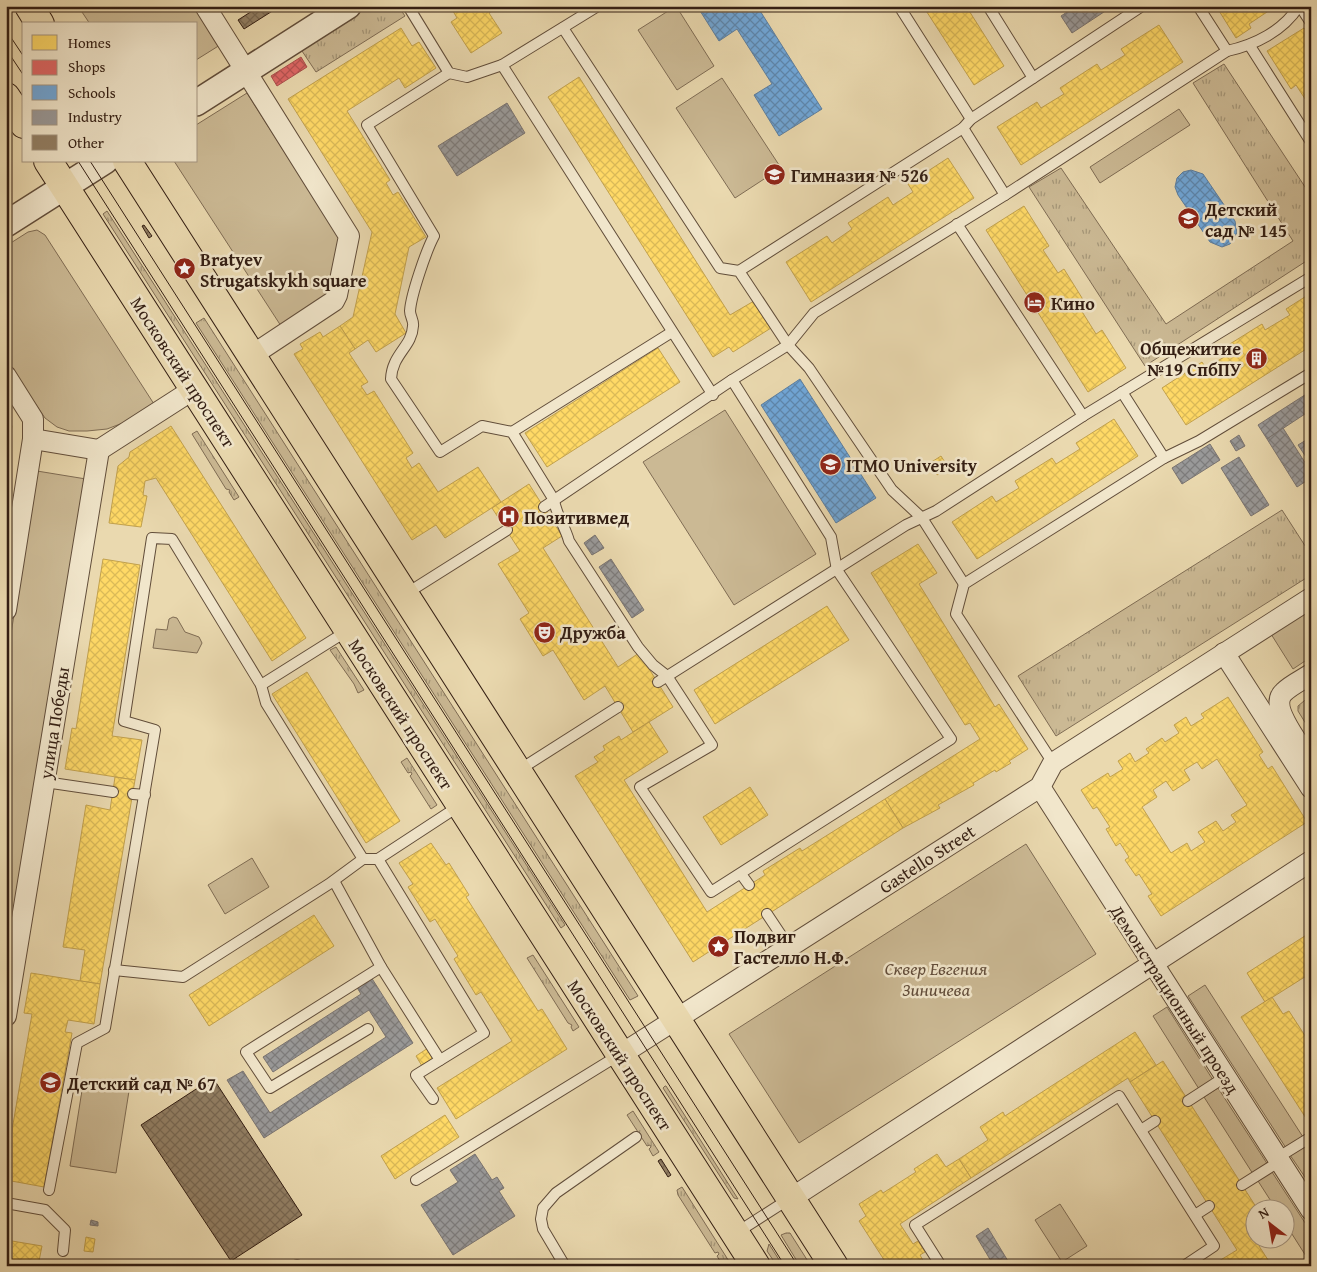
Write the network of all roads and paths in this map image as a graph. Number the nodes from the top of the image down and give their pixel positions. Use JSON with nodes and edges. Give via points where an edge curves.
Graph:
{"nodes":[{"id":1,"x":29,"y":6,"type":"edge"},
{"id":2,"x":205,"y":6,"type":"edge"},
{"id":3,"x":316,"y":6,"type":"edge"},
{"id":4,"x":348,"y":6,"type":"edge"},
{"id":5,"x":408,"y":6,"type":"edge"},
{"id":6,"x":598,"y":6,"type":"edge"},
{"id":7,"x":899,"y":6,"type":"edge"},
{"id":8,"x":988,"y":6,"type":"edge"},
{"id":9,"x":1142,"y":6,"type":"edge"},
{"id":10,"x":1198,"y":6,"type":"edge"},
{"id":11,"x":1300,"y":6,"type":"edge"},
{"id":12,"x":39,"y":22,"type":"edge"},
{"id":13,"x":1311,"y":22,"type":"edge"},
{"id":14,"x":563,"y":28,"type":"junction"},
{"id":15,"x":1250,"y":46,"type":"junction"},
{"id":16,"x":1227,"y":51,"type":"junction"},
{"id":17,"x":242,"y":64,"type":"junction"},
{"id":18,"x":502,"y":65,"type":"junction"},
{"id":19,"x":449,"y":73,"type":"junction"},
{"id":20,"x":1034,"y":78,"type":"junction"},
{"id":21,"x":198,"y":81,"type":"edge"},
{"id":22,"x":6,"y":97,"type":"edge"},
{"id":23,"x":198,"y":101,"type":"edge"},
{"id":24,"x":971,"y":119,"type":"junction"},
{"id":25,"x":22,"y":121,"type":"edge"},
{"id":26,"x":962,"y":128,"type":"junction"},
{"id":27,"x":1311,"y":142,"type":"edge"},
{"id":28,"x":100,"y":162,"type":"edge"},
{"id":29,"x":128,"y":162,"type":"edge"},
{"id":30,"x":60,"y":171,"type":"edge"},
{"id":31,"x":1005,"y":195,"type":"junction"},
{"id":32,"x":6,"y":204,"type":"edge"},
{"id":33,"x":6,"y":224,"type":"edge"},
{"id":34,"x":957,"y":224,"type":"junction"},
{"id":35,"x":739,"y":271,"type":"junction"},
{"id":36,"x":1311,"y":278,"type":"edge"},
{"id":37,"x":672,"y":332,"type":"junction"},
{"id":38,"x":788,"y":345,"type":"junction"},
{"id":39,"x":251,"y":356,"type":"junction"},
{"id":40,"x":1311,"y":373,"type":"edge"},
{"id":41,"x":6,"y":376,"type":"edge"},
{"id":42,"x":732,"y":380,"type":"junction"},
{"id":43,"x":194,"y":389,"type":"junction"},
{"id":44,"x":1122,"y":392,"type":"junction"},
{"id":45,"x":712,"y":395,"type":"junction"},
{"id":46,"x":1083,"y":416,"type":"junction"},
{"id":47,"x":512,"y":432,"type":"junction"},
{"id":48,"x":33,"y":439,"type":"junction"},
{"id":49,"x":99,"y":450,"type":"junction"},
{"id":50,"x":1164,"y":458,"type":"junction"},
{"id":51,"x":554,"y":500,"type":"junction"},
{"id":52,"x":544,"y":507,"type":"dead end"},
{"id":53,"x":922,"y":518,"type":"junction"},
{"id":54,"x":507,"y":530,"type":"dead end"},
{"id":55,"x":837,"y":570,"type":"junction"},
{"id":56,"x":964,"y":584,"type":"junction"},
{"id":57,"x":403,"y":595,"type":"junction"},
{"id":58,"x":1311,"y":598,"type":"edge"},
{"id":59,"x":6,"y":610,"type":"edge"},
{"id":60,"x":348,"y":630,"type":"junction"},
{"id":61,"x":1224,"y":653,"type":"junction"},
{"id":62,"x":1311,"y":674,"type":"edge"},
{"id":63,"x":667,"y":676,"type":"junction"},
{"id":64,"x":658,"y":682,"type":"dead end"},
{"id":65,"x":261,"y":685,"type":"junction"},
{"id":66,"x":618,"y":707,"type":"dead end"},
{"id":67,"x":1053,"y":763,"type":"junction"},
{"id":68,"x":1311,"y":764,"type":"edge"},
{"id":69,"x":516,"y":772,"type":"junction"},
{"id":70,"x":45,"y":782,"type":"junction"},
{"id":71,"x":1040,"y":787,"type":"junction"},
{"id":72,"x":1311,"y":788,"type":"edge"},
{"id":73,"x":113,"y":792,"type":"dead end"},
{"id":74,"x":133,"y":794,"type":"dead end"},
{"id":75,"x":145,"y":795,"type":"junction"},
{"id":76,"x":460,"y":806,"type":"junction"},
{"id":77,"x":378,"y":859,"type":"junction"},
{"id":78,"x":363,"y":860,"type":"junction"},
{"id":79,"x":1311,"y":862,"type":"edge"},
{"id":80,"x":741,"y":874,"type":"junction"},
{"id":81,"x":334,"y":881,"type":"junction"},
{"id":82,"x":749,"y":885,"type":"dead end"},
{"id":83,"x":768,"y":914,"type":"dead end"},
{"id":84,"x":789,"y":947,"type":"junction"},
{"id":85,"x":1153,"y":964,"type":"junction"},
{"id":86,"x":381,"y":967,"type":"junction"},
{"id":87,"x":114,"y":970,"type":"junction"},
{"id":88,"x":8,"y":995,"type":"edge"},
{"id":89,"x":6,"y":1016,"type":"edge"},
{"id":90,"x":676,"y":1020,"type":"junction"},
{"id":91,"x":368,"y":1029,"type":"dead end"},
{"id":92,"x":620,"y":1055,"type":"junction"},
{"id":93,"x":440,"y":1060,"type":"junction"},
{"id":94,"x":1225,"y":1077,"type":"junction"},
{"id":95,"x":433,"y":1099,"type":"dead end"},
{"id":96,"x":1188,"y":1100,"type":"dead end"},
{"id":97,"x":1155,"y":1121,"type":"dead end"},
{"id":98,"x":1141,"y":1130,"type":"junction"},
{"id":99,"x":636,"y":1137,"type":"dead end"},
{"id":100,"x":1311,"y":1137,"type":"edge"},
{"id":101,"x":1278,"y":1160,"type":"junction"},
{"id":102,"x":416,"y":1180,"type":"dead end"},
{"id":103,"x":1242,"y":1185,"type":"dead end"},
{"id":104,"x":49,"y":1190,"type":"dead end"},
{"id":105,"x":790,"y":1199,"type":"junction"},
{"id":106,"x":6,"y":1203,"type":"edge"},
{"id":107,"x":1209,"y":1206,"type":"dead end"},
{"id":108,"x":1311,"y":1210,"type":"edge"},
{"id":109,"x":1195,"y":1215,"type":"junction"},
{"id":110,"x":736,"y":1234,"type":"junction"},
{"id":111,"x":63,"y":1251,"type":"dead end"},
{"id":112,"x":1199,"y":1262,"type":"edge"},
{"id":113,"x":566,"y":1266,"type":"edge"},
{"id":114,"x":756,"y":1266,"type":"edge"},
{"id":115,"x":834,"y":1266,"type":"edge"},
{"id":116,"x":941,"y":1266,"type":"edge"},
{"id":117,"x":1184,"y":1266,"type":"edge"}],
"edges":[{"from":1,"to":12,"type":"main road"},
{"from":2,"to":17,"type":"street"},
{"from":3,"to":17,"type":"street"},
{"from":4,"to":17,"type":"street"},
{"from":5,"to":19,"type":"lane"},
{"from":6,"to":14,"type":"lane"},
{"from":7,"to":24,"type":"lane"},
{"from":8,"to":20,"type":"lane"},
{"from":9,"to":20,"type":"lane"},
{"from":10,"to":16,"type":"lane"},
{"from":11,"to":13,"type":"lane"},
{"from":11,"to":15,"type":"lane","via":[[1290,21]]},
{"from":14,"to":18,"type":"lane"},
{"from":14,"to":35,"type":"lane","via":[[720,268]]},
{"from":15,"to":16,"type":"lane"},
{"from":15,"to":27,"type":"lane"},
{"from":16,"to":31,"type":"lane"},
{"from":17,"to":21,"type":"street"},
{"from":17,"to":23,"type":"street"},
{"from":17,"to":39,"type":"street","via":[[349,236],[334,301]]},
{"from":18,"to":19,"type":"lane","via":[[467,77]]},
{"from":18,"to":37,"type":"lane"},
{"from":19,"to":47,"type":"lane","via":[[366,125],[434,236],[426,252],[410,311],[413,326],[408,343],[392,366],[391,379],[440,452],[482,426]]},
{"from":20,"to":24,"type":"lane"},
{"from":22,"to":25,"type":"main road"},
{"from":24,"to":26,"type":"lane"},
{"from":26,"to":31,"type":"lane"},
{"from":26,"to":35,"type":"lane"},
{"from":28,"to":30,"type":"street"},
{"from":29,"to":39,"type":"main road"},
{"from":30,"to":32,"type":"street"},
{"from":30,"to":33,"type":"street"},
{"from":30,"to":43,"type":"main road","name":"Московский проспект"},
{"from":31,"to":34,"type":"lane"},
{"from":34,"to":38,"type":"lane","via":[[814,313]]},
{"from":34,"to":46,"type":"lane"},
{"from":35,"to":38,"type":"lane"},
{"from":36,"to":44,"type":"lane"},
{"from":37,"to":45,"type":"lane"},
{"from":37,"to":47,"type":"lane"},
{"from":38,"to":42,"type":"lane"},
{"from":38,"to":53,"type":"lane","via":[[809,368],[892,490]]},
{"from":39,"to":57,"type":"main road"},
{"from":40,"to":50,"type":"lane","via":[[1199,441]]},
{"from":41,"to":48,"type":"street","via":[[33,419]]},
{"from":42,"to":45,"type":"lane"},
{"from":42,"to":55,"type":"lane","via":[[832,537]]},
{"from":43,"to":49,"type":"street"},
{"from":43,"to":60,"type":"main road","name":"Московский проспект"},
{"from":44,"to":46,"type":"lane"},
{"from":44,"to":50,"type":"lane"},
{"from":45,"to":51,"type":"lane"},
{"from":46,"to":53,"type":"lane"},
{"from":47,"to":51,"type":"lane"},
{"from":48,"to":49,"type":"street"},
{"from":48,"to":59,"type":"street"},
{"from":49,"to":70,"type":"street","name":"улица Победы"},
{"from":50,"to":56,"type":"lane"},
{"from":51,"to":52,"type":"lane"},
{"from":51,"to":63,"type":"lane","via":[[556,513],[574,549],[638,647]]},
{"from":53,"to":55,"type":"lane"},
{"from":53,"to":56,"type":"lane"},
{"from":54,"to":57,"type":"lane"},
{"from":55,"to":63,"type":"lane"},
{"from":55,"to":80,"type":"lane","via":[[951,739]]},
{"from":56,"to":67,"type":"lane","via":[[956,614]]},
{"from":57,"to":69,"type":"main road"},
{"from":58,"to":61,"type":"street","name":"Gastello Street"},
{"from":60,"to":65,"type":"lane"},
{"from":60,"to":76,"type":"main road","name":"Московский проспект"},
{"from":61,"to":67,"type":"street","name":"Gastello Street"},
{"from":61,"to":72,"type":"street"},
{"from":62,"to":68,"type":"street","via":[[1282,692],[1280,709]]},
{"from":63,"to":64,"type":"lane"},
{"from":63,"to":80,"type":"lane","via":[[712,744],[640,787],[711,892]]},
{"from":65,"to":75,"type":"lane","via":[[172,539],[152,538],[124,721],[155,730]]},
{"from":65,"to":78,"type":"lane","via":[[266,702]]},
{"from":66,"to":69,"type":"lane"},
{"from":67,"to":71,"type":"street","name":"Gastello Street"},
{"from":69,"to":90,"type":"main road"},
{"from":70,"to":73,"type":"lane"},
{"from":70,"to":88,"type":"street","name":"улица Победы"},
{"from":71,"to":84,"type":"street","name":"Gastello Street"},
{"from":71,"to":85,"type":"street","name":"Демонстрационный проезд"},
{"from":74,"to":75,"type":"lane"},
{"from":75,"to":87,"type":"lane"},
{"from":76,"to":77,"type":"lane"},
{"from":76,"to":92,"type":"main road","name":"Московский проспект"},
{"from":77,"to":78,"type":"lane"},
{"from":77,"to":93,"type":"lane","via":[[484,1033]]},
{"from":78,"to":81,"type":"lane"},
{"from":79,"to":85,"type":"street"},
{"from":80,"to":82,"type":"lane"},
{"from":81,"to":86,"type":"lane"},
{"from":81,"to":87,"type":"lane","via":[[183,977]]},
{"from":83,"to":84,"type":"lane"},
{"from":84,"to":90,"type":"street","name":"Gastello Street"},
{"from":85,"to":94,"type":"street","name":"Демонстрационный проезд"},
{"from":85,"to":105,"type":"street"},
{"from":86,"to":91,"type":"lane","via":[[246,1052],[270,1088]]},
{"from":86,"to":93,"type":"lane"},
{"from":87,"to":104,"type":"lane","via":[[105,1028],[77,1043]]},
{"from":88,"to":89,"type":"street","name":"улица Победы"},
{"from":90,"to":92,"type":"street","name":"Gastello Street"},
{"from":90,"to":105,"type":"main road"},
{"from":92,"to":102,"type":"lane"},
{"from":92,"to":110,"type":"main road","name":"Московский проспект"},
{"from":93,"to":95,"type":"lane","via":[[416,1075]]},
{"from":94,"to":96,"type":"lane"},
{"from":94,"to":101,"type":"street","name":"Демонстрационный проезд"},
{"from":97,"to":98,"type":"lane"},
{"from":98,"to":109,"type":"lane"},
{"from":98,"to":116,"type":"lane","via":[[1119,1096],[915,1225]]},
{"from":99,"to":113,"type":"lane","via":[[556,1192],[543,1208],[543,1229]]},
{"from":100,"to":101,"type":"lane"},
{"from":101,"to":103,"type":"lane"},
{"from":101,"to":108,"type":"street","name":"Демонстрационный проезд"},
{"from":105,"to":110,"type":"lane"},
{"from":105,"to":115,"type":"main road"},
{"from":106,"to":111,"type":"lane","via":[[45,1210],[65,1230]]},
{"from":107,"to":109,"type":"lane"},
{"from":109,"to":112,"type":"lane","via":[[1214,1246]]},
{"from":110,"to":114,"type":"main road","name":"Московский проспект"},
{"from":112,"to":117,"type":"lane"}]}
